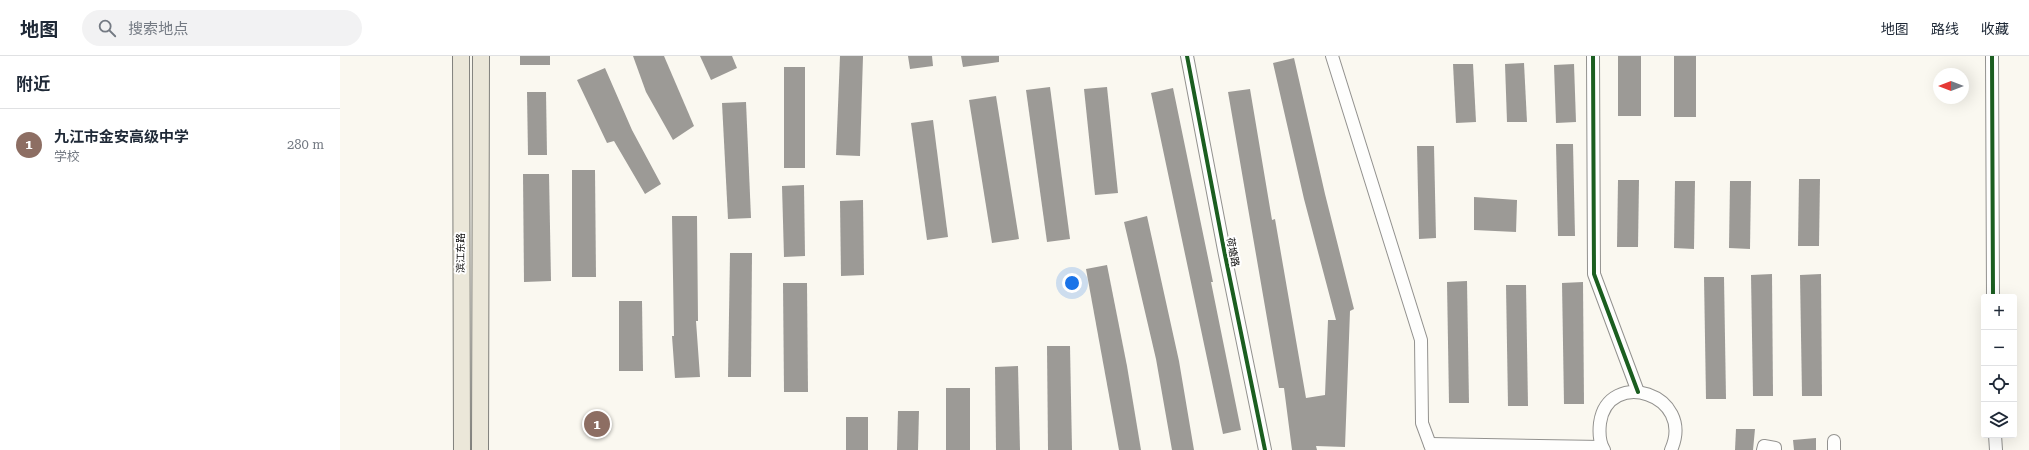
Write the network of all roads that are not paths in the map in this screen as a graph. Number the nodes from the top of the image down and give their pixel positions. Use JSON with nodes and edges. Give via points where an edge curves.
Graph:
{"nodes":[{"id":1,"x":461,"y":56,"type":"edge"},
{"id":2,"x":480,"y":56,"type":"edge"},
{"id":3,"x":1187,"y":56,"type":"edge"},
{"id":4,"x":1332,"y":56,"type":"edge"},
{"id":5,"x":1593,"y":56,"type":"edge"},
{"id":6,"x":1992,"y":56,"type":"edge"},
{"id":7,"x":1993,"y":294,"type":"edge"},
{"id":8,"x":1638,"y":392,"type":"junction"},
{"id":9,"x":1995,"y":438,"type":"edge"},
{"id":10,"x":1431,"y":447,"type":"edge"},
{"id":11,"x":1603,"y":449,"type":"edge"},
{"id":12,"x":462,"y":450,"type":"edge"},
{"id":13,"x":480,"y":450,"type":"edge"},
{"id":14,"x":1265,"y":450,"type":"edge"},
{"id":15,"x":1671,"y":450,"type":"edge"},
{"id":16,"x":1763,"y":450,"type":"edge"},
{"id":17,"x":1775,"y":450,"type":"edge"},
{"id":18,"x":1996,"y":450,"type":"edge"}],
"edges":[{"from":1,"to":12,"type":"main road","name":"滨江东路"},
{"from":2,"to":13,"type":"main road","name":"滨江东路"},
{"from":3,"to":14,"type":"street","name":"荷塘路"},
{"from":4,"to":10,"type":"street","via":[[1421,340],[1422,423]]},
{"from":5,"to":8,"type":"street","via":[[1594,274]]},
{"from":6,"to":7,"type":"street"},
{"from":8,"to":11,"type":"street","via":[[1620,395],[1606,407],[1600,427]]},
{"from":8,"to":15,"type":"street","via":[[1656,397],[1669,408],[1674,417],[1675,427]]},
{"from":9,"to":18,"type":"street"},
{"from":10,"to":11,"type":"street"},
{"from":16,"to":17,"type":"street","via":[[1764,446]]}]}
